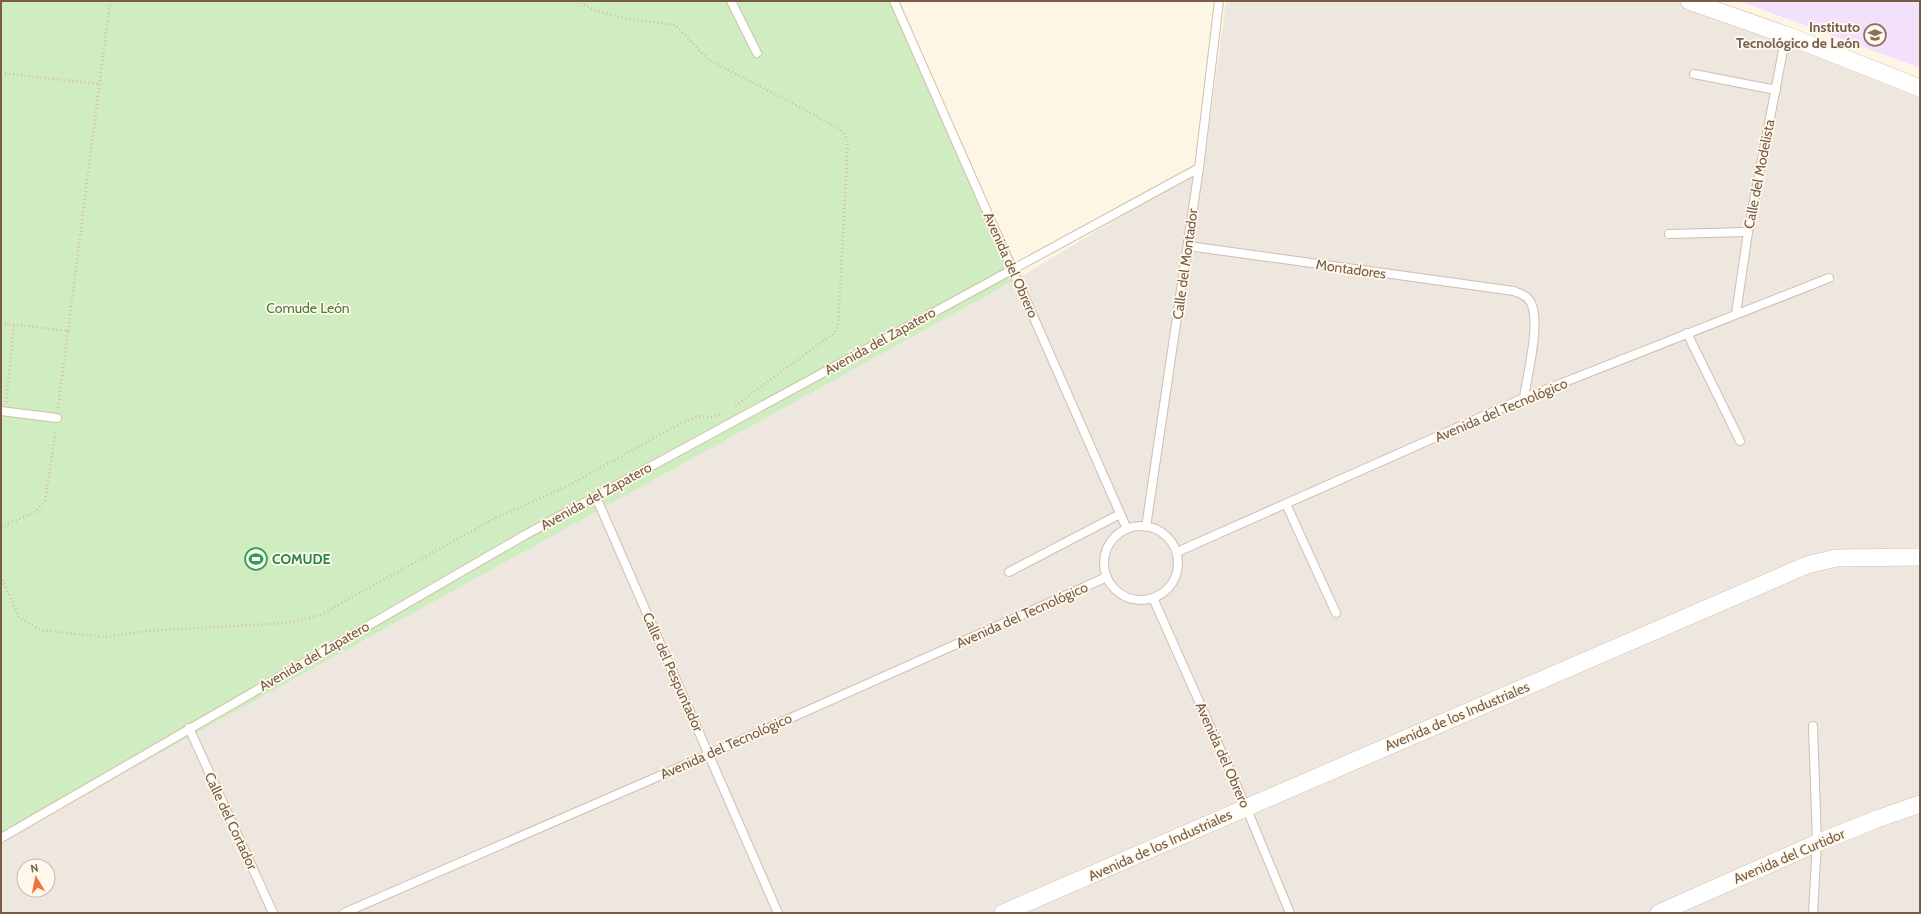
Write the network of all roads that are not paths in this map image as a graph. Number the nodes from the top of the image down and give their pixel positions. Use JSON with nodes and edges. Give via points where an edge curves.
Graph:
{"nodes":[{"id":1,"x":731,"y":1,"type":"edge"},
{"id":2,"x":894,"y":1,"type":"edge"},
{"id":3,"x":1219,"y":1,"type":"edge"},
{"id":4,"x":1689,"y":1,"type":"edge"},
{"id":5,"x":1786,"y":35,"type":"junction"},
{"id":6,"x":757,"y":54,"type":"dead end"},
{"id":7,"x":1694,"y":74,"type":"dead end"},
{"id":8,"x":1920,"y":88,"type":"edge"},
{"id":9,"x":1776,"y":90,"type":"junction"},
{"id":10,"x":1199,"y":168,"type":"junction"},
{"id":11,"x":1748,"y":232,"type":"junction"},
{"id":12,"x":1669,"y":234,"type":"dead end"},
{"id":13,"x":1188,"y":246,"type":"junction"},
{"id":14,"x":1012,"y":269,"type":"junction"},
{"id":15,"x":1829,"y":278,"type":"dead end"},
{"id":16,"x":1736,"y":314,"type":"junction"},
{"id":17,"x":1687,"y":333,"type":"junction"},
{"id":18,"x":1524,"y":398,"type":"junction"},
{"id":19,"x":3,"y":411,"type":"edge"},
{"id":20,"x":57,"y":418,"type":"dead end"},
{"id":21,"x":1740,"y":441,"type":"dead end"},
{"id":22,"x":596,"y":497,"type":"junction"},
{"id":23,"x":1286,"y":504,"type":"junction"},
{"id":24,"x":1120,"y":514,"type":"junction"},
{"id":25,"x":1146,"y":527,"type":"junction"},
{"id":26,"x":1127,"y":529,"type":"junction"},
{"id":27,"x":1177,"y":552,"type":"junction"},
{"id":28,"x":1920,"y":557,"type":"edge"},
{"id":29,"x":1009,"y":572,"type":"dead end"},
{"id":30,"x":1107,"y":578,"type":"junction"},
{"id":31,"x":1153,"y":598,"type":"junction"},
{"id":32,"x":1336,"y":613,"type":"dead end"},
{"id":33,"x":1813,"y":726,"type":"dead end"},
{"id":34,"x":189,"y":728,"type":"junction"},
{"id":35,"x":710,"y":754,"type":"junction"},
{"id":36,"x":1920,"y":804,"type":"edge"},
{"id":37,"x":1246,"y":807,"type":"junction"},
{"id":38,"x":1,"y":838,"type":"edge"},
{"id":39,"x":1817,"y":843,"type":"junction"},
{"id":40,"x":273,"y":913,"type":"edge"},
{"id":41,"x":344,"y":913,"type":"edge"},
{"id":42,"x":778,"y":913,"type":"edge"},
{"id":43,"x":1003,"y":913,"type":"edge"},
{"id":44,"x":1290,"y":913,"type":"edge"},
{"id":45,"x":1659,"y":913,"type":"edge"},
{"id":46,"x":1813,"y":913,"type":"edge"}],
"edges":[{"from":1,"to":6,"type":"lane"},
{"from":2,"to":14,"type":"lane","name":"Avenida del Obrero"},
{"from":3,"to":10,"type":"lane","name":"Calle del Montador"},
{"from":4,"to":5,"type":"street"},
{"from":5,"to":8,"type":"street"},
{"from":5,"to":9,"type":"lane","name":"Calle del Modelista"},
{"from":7,"to":9,"type":"lane"},
{"from":9,"to":11,"type":"lane","name":"Calle del Modelista"},
{"from":10,"to":13,"type":"lane","name":"Calle del Montador"},
{"from":10,"to":14,"type":"lane","name":"Avenida del Zapatero"},
{"from":11,"to":12,"type":"lane"},
{"from":11,"to":16,"type":"lane","name":"Calle del Modelista"},
{"from":13,"to":18,"type":"lane","name":"Montadores","via":[[1514,291],[1531,302],[1534,312],[1535,326]]},
{"from":13,"to":25,"type":"lane","name":"Calle del Montador"},
{"from":14,"to":22,"type":"lane","name":"Avenida del Zapatero"},
{"from":14,"to":24,"type":"lane","name":"Avenida del Obrero"},
{"from":15,"to":16,"type":"lane","name":"Avenida del Tecnológico"},
{"from":16,"to":17,"type":"lane","name":"Avenida del Tecnológico"},
{"from":17,"to":18,"type":"lane","name":"Avenida del Tecnológico"},
{"from":17,"to":21,"type":"lane"},
{"from":18,"to":23,"type":"lane","name":"Avenida del Tecnológico"},
{"from":19,"to":20,"type":"lane"},
{"from":22,"to":34,"type":"lane","name":"Avenida del Zapatero"},
{"from":22,"to":35,"type":"lane","name":"Calle del Pespuntador"},
{"from":23,"to":27,"type":"lane","name":"Avenida del Tecnológico"},
{"from":23,"to":32,"type":"lane"},
{"from":24,"to":26,"type":"lane","name":"Avenida del Obrero"},
{"from":24,"to":29,"type":"lane"},
{"from":25,"to":26,"type":"lane"},
{"from":25,"to":27,"type":"lane","via":[[1160,531],[1170,540]]},
{"from":26,"to":30,"type":"lane","via":[[1117,535],[1105,555]]},
{"from":27,"to":31,"type":"lane","via":[[1178,569],[1172,585]]},
{"from":28,"to":37,"type":"street","name":"Avenida de los Industriales","via":[[1836,558],[1807,565]]},
{"from":30,"to":31,"type":"lane","via":[[1113,587],[1126,597],[1142,600]]},
{"from":30,"to":35,"type":"lane","name":"Avenida del Tecnológico"},
{"from":31,"to":37,"type":"lane","name":"Avenida del Obrero"},
{"from":33,"to":39,"type":"lane"},
{"from":34,"to":38,"type":"lane","name":"Avenida del Zapatero"},
{"from":34,"to":40,"type":"lane","name":"Calle del Cortador"},
{"from":35,"to":41,"type":"lane","name":"Avenida del Tecnológico"},
{"from":35,"to":42,"type":"lane","name":"Calle del Pespuntador"},
{"from":36,"to":39,"type":"street","name":"Avenida del Curtidor"},
{"from":37,"to":43,"type":"street","name":"Avenida de los Industriales"},
{"from":37,"to":44,"type":"lane","name":"Avenida del Obrero"},
{"from":39,"to":45,"type":"street","name":"Avenida del Curtidor"},
{"from":39,"to":46,"type":"lane"}]}
